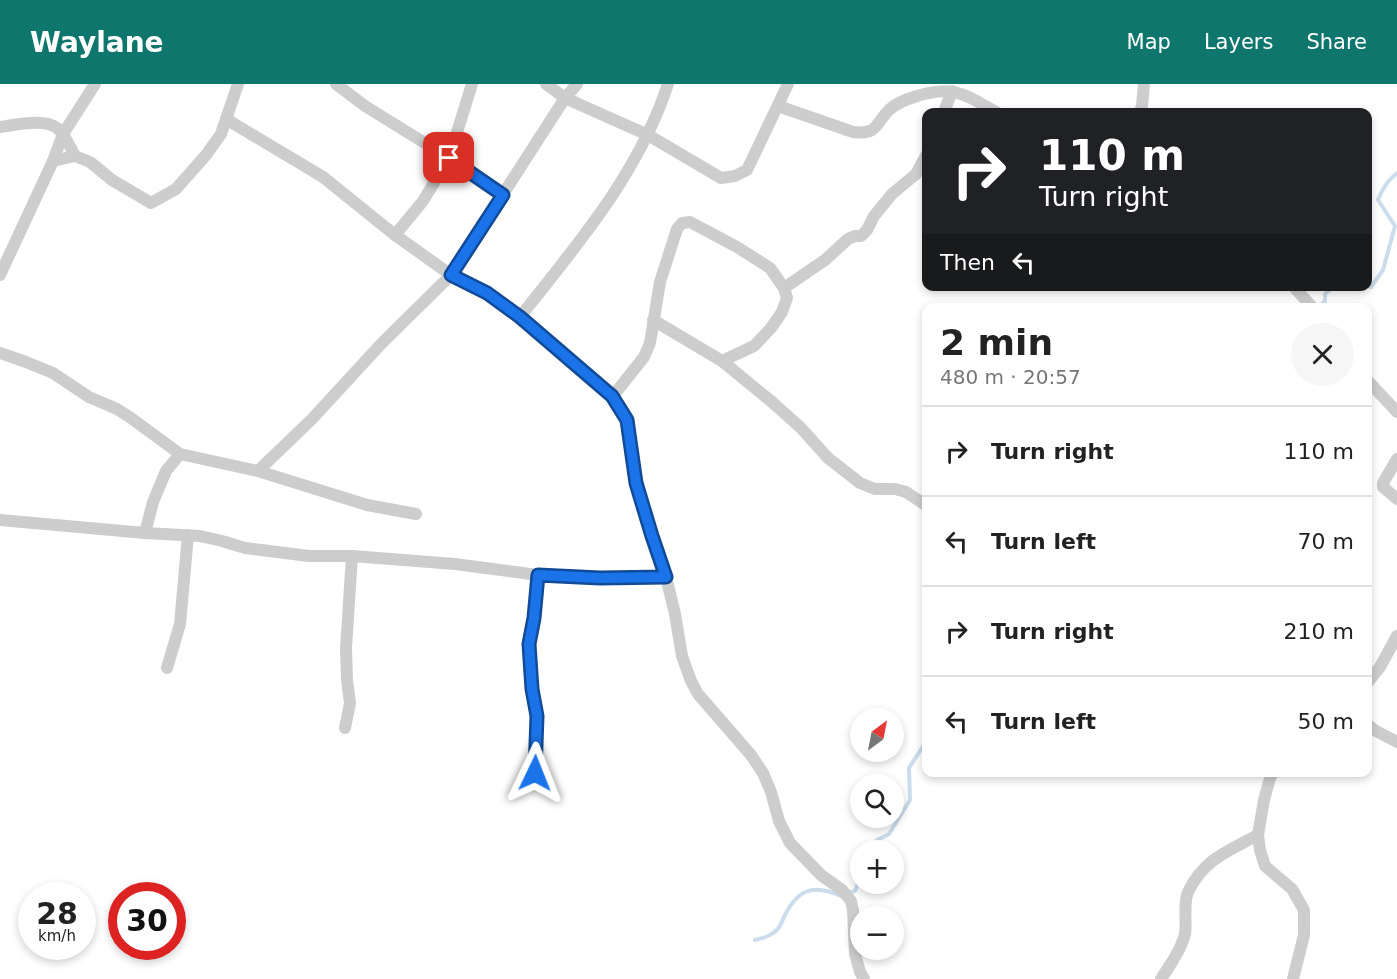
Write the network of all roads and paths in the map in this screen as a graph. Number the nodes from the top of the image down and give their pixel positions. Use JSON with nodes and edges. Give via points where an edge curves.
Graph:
{"nodes":[{"id":1,"x":95,"y":84,"type":"edge"},
{"id":2,"x":238,"y":84,"type":"edge"},
{"id":3,"x":336,"y":84,"type":"edge"},
{"id":4,"x":472,"y":84,"type":"edge"},
{"id":5,"x":546,"y":84,"type":"edge"},
{"id":6,"x":577,"y":84,"type":"edge"},
{"id":7,"x":668,"y":84,"type":"edge"},
{"id":8,"x":788,"y":84,"type":"edge"},
{"id":9,"x":1144,"y":84,"type":"edge"},
{"id":10,"x":952,"y":91,"type":"junction"},
{"id":11,"x":565,"y":98,"type":"junction"},
{"id":12,"x":778,"y":106,"type":"junction"},
{"id":13,"x":946,"y":108,"type":"edge"},
{"id":14,"x":989,"y":108,"type":"edge"},
{"id":15,"x":1141,"y":108,"type":"edge"},
{"id":16,"x":226,"y":119,"type":"junction"},
{"id":17,"x":0,"y":127,"type":"edge"},
{"id":18,"x":63,"y":134,"type":"junction"},
{"id":19,"x":648,"y":135,"type":"junction"},
{"id":20,"x":75,"y":156,"type":"junction"},
{"id":21,"x":449,"y":158,"type":"junction"},
{"id":22,"x":53,"y":160,"type":"junction"},
{"id":23,"x":922,"y":163,"type":"edge"},
{"id":24,"x":503,"y":195,"type":"junction"},
{"id":25,"x":395,"y":235,"type":"junction"},
{"id":26,"x":0,"y":275,"type":"edge"},
{"id":27,"x":451,"y":275,"type":"junction"},
{"id":28,"x":784,"y":288,"type":"junction"},
{"id":29,"x":1297,"y":291,"type":"edge"},
{"id":30,"x":1308,"y":303,"type":"edge"},
{"id":31,"x":520,"y":317,"type":"junction"},
{"id":32,"x":653,"y":320,"type":"junction"},
{"id":33,"x":0,"y":353,"type":"edge"},
{"id":34,"x":722,"y":361,"type":"junction"},
{"id":35,"x":1372,"y":385,"type":"edge"},
{"id":36,"x":612,"y":396,"type":"junction"},
{"id":37,"x":1397,"y":412,"type":"edge"},
{"id":38,"x":180,"y":454,"type":"junction"},
{"id":39,"x":1397,"y":459,"type":"edge"},
{"id":40,"x":258,"y":471,"type":"junction"},
{"id":41,"x":1397,"y":499,"type":"edge"},
{"id":42,"x":922,"y":503,"type":"edge"},
{"id":43,"x":416,"y":514,"type":"dead end"},
{"id":44,"x":0,"y":520,"type":"edge"},
{"id":45,"x":145,"y":533,"type":"junction"},
{"id":46,"x":188,"y":535,"type":"junction"},
{"id":47,"x":352,"y":556,"type":"junction"},
{"id":48,"x":538,"y":575,"type":"junction"},
{"id":49,"x":666,"y":577,"type":"junction"},
{"id":50,"x":1397,"y":636,"type":"edge"},
{"id":51,"x":166,"y":668,"type":"dead end"},
{"id":52,"x":1372,"y":677,"type":"edge"},
{"id":53,"x":345,"y":728,"type":"dead end"},
{"id":54,"x":1372,"y":728,"type":"edge"},
{"id":55,"x":1397,"y":742,"type":"edge"},
{"id":56,"x":535,"y":773,"type":"dead end"},
{"id":57,"x":1270,"y":777,"type":"edge"},
{"id":58,"x":1258,"y":835,"type":"junction"},
{"id":59,"x":864,"y":979,"type":"edge"},
{"id":60,"x":1161,"y":979,"type":"edge"},
{"id":61,"x":1293,"y":979,"type":"edge"}],
"edges":[{"from":1,"to":18,"type":"street"},
{"from":2,"to":16,"type":"street"},
{"from":3,"to":21,"type":"street"},
{"from":4,"to":21,"type":"street"},
{"from":5,"to":11,"type":"street"},
{"from":6,"to":11,"type":"street"},
{"from":7,"to":19,"type":"street"},
{"from":8,"to":12,"type":"street"},
{"from":9,"to":15,"type":"street"},
{"from":10,"to":12,"type":"street","via":[[930,91],[902,101],[877,126],[862,133]]},
{"from":10,"to":13,"type":"street"},
{"from":10,"to":14,"type":"street"},
{"from":11,"to":19,"type":"street"},
{"from":11,"to":24,"type":"street"},
{"from":12,"to":19,"type":"street","via":[[747,170],[735,176],[721,178]]},
{"from":16,"to":20,"type":"street","via":[[206,155],[176,189],[151,203]]},
{"from":16,"to":25,"type":"street","via":[[322,177]]},
{"from":17,"to":18,"type":"street","via":[[48,123]]},
{"from":18,"to":20,"type":"street"},
{"from":18,"to":22,"type":"street"},
{"from":19,"to":31,"type":"street","via":[[618,188]]},
{"from":20,"to":22,"type":"street"},
{"from":21,"to":24,"type":"street"},
{"from":21,"to":25,"type":"street","via":[[423,201]]},
{"from":22,"to":26,"type":"street"},
{"from":23,"to":28,"type":"street","via":[[874,216],[864,234],[848,239]]},
{"from":24,"to":27,"type":"street"},
{"from":25,"to":27,"type":"street"},
{"from":27,"to":31,"type":"street","via":[[487,293]]},
{"from":27,"to":40,"type":"street"},
{"from":28,"to":32,"type":"street","via":[[770,268],[690,222],[682,223],[660,282]]},
{"from":28,"to":34,"type":"street","via":[[787,298],[771,328],[754,346]]},
{"from":29,"to":30,"type":"street"},
{"from":31,"to":36,"type":"street"},
{"from":32,"to":34,"type":"street"},
{"from":32,"to":36,"type":"street","via":[[644,357]]},
{"from":33,"to":38,"type":"street","via":[[53,373],[89,397],[117,409]]},
{"from":34,"to":42,"type":"street","via":[[860,483],[875,489],[906,492]]},
{"from":35,"to":37,"type":"street"},
{"from":36,"to":49,"type":"street","via":[[627,420],[636,483]]},
{"from":38,"to":40,"type":"street"},
{"from":38,"to":45,"type":"street","via":[[166,471]]},
{"from":39,"to":41,"type":"street","via":[[1383,483]]},
{"from":40,"to":43,"type":"street","via":[[367,505]]},
{"from":44,"to":45,"type":"street"},
{"from":45,"to":46,"type":"street"},
{"from":46,"to":47,"type":"street","via":[[245,548],[309,556]]},
{"from":46,"to":51,"type":"street","via":[[180,624]]},
{"from":47,"to":48,"type":"street"},
{"from":47,"to":53,"type":"street","via":[[346,648],[350,703]]},
{"from":48,"to":49,"type":"street"},
{"from":48,"to":56,"type":"street","via":[[529,644],[537,716]]},
{"from":49,"to":59,"type":"street","via":[[691,681],[752,754],[790,843],[851,901],[855,954]]},
{"from":50,"to":52,"type":"street"},
{"from":54,"to":55,"type":"street"},
{"from":57,"to":58,"type":"street"},
{"from":58,"to":60,"type":"street","via":[[1215,857],[1202,871],[1187,894],[1181,945]]},
{"from":58,"to":61,"type":"street","via":[[1265,866],[1292,889],[1304,910],[1304,935]]}]}
